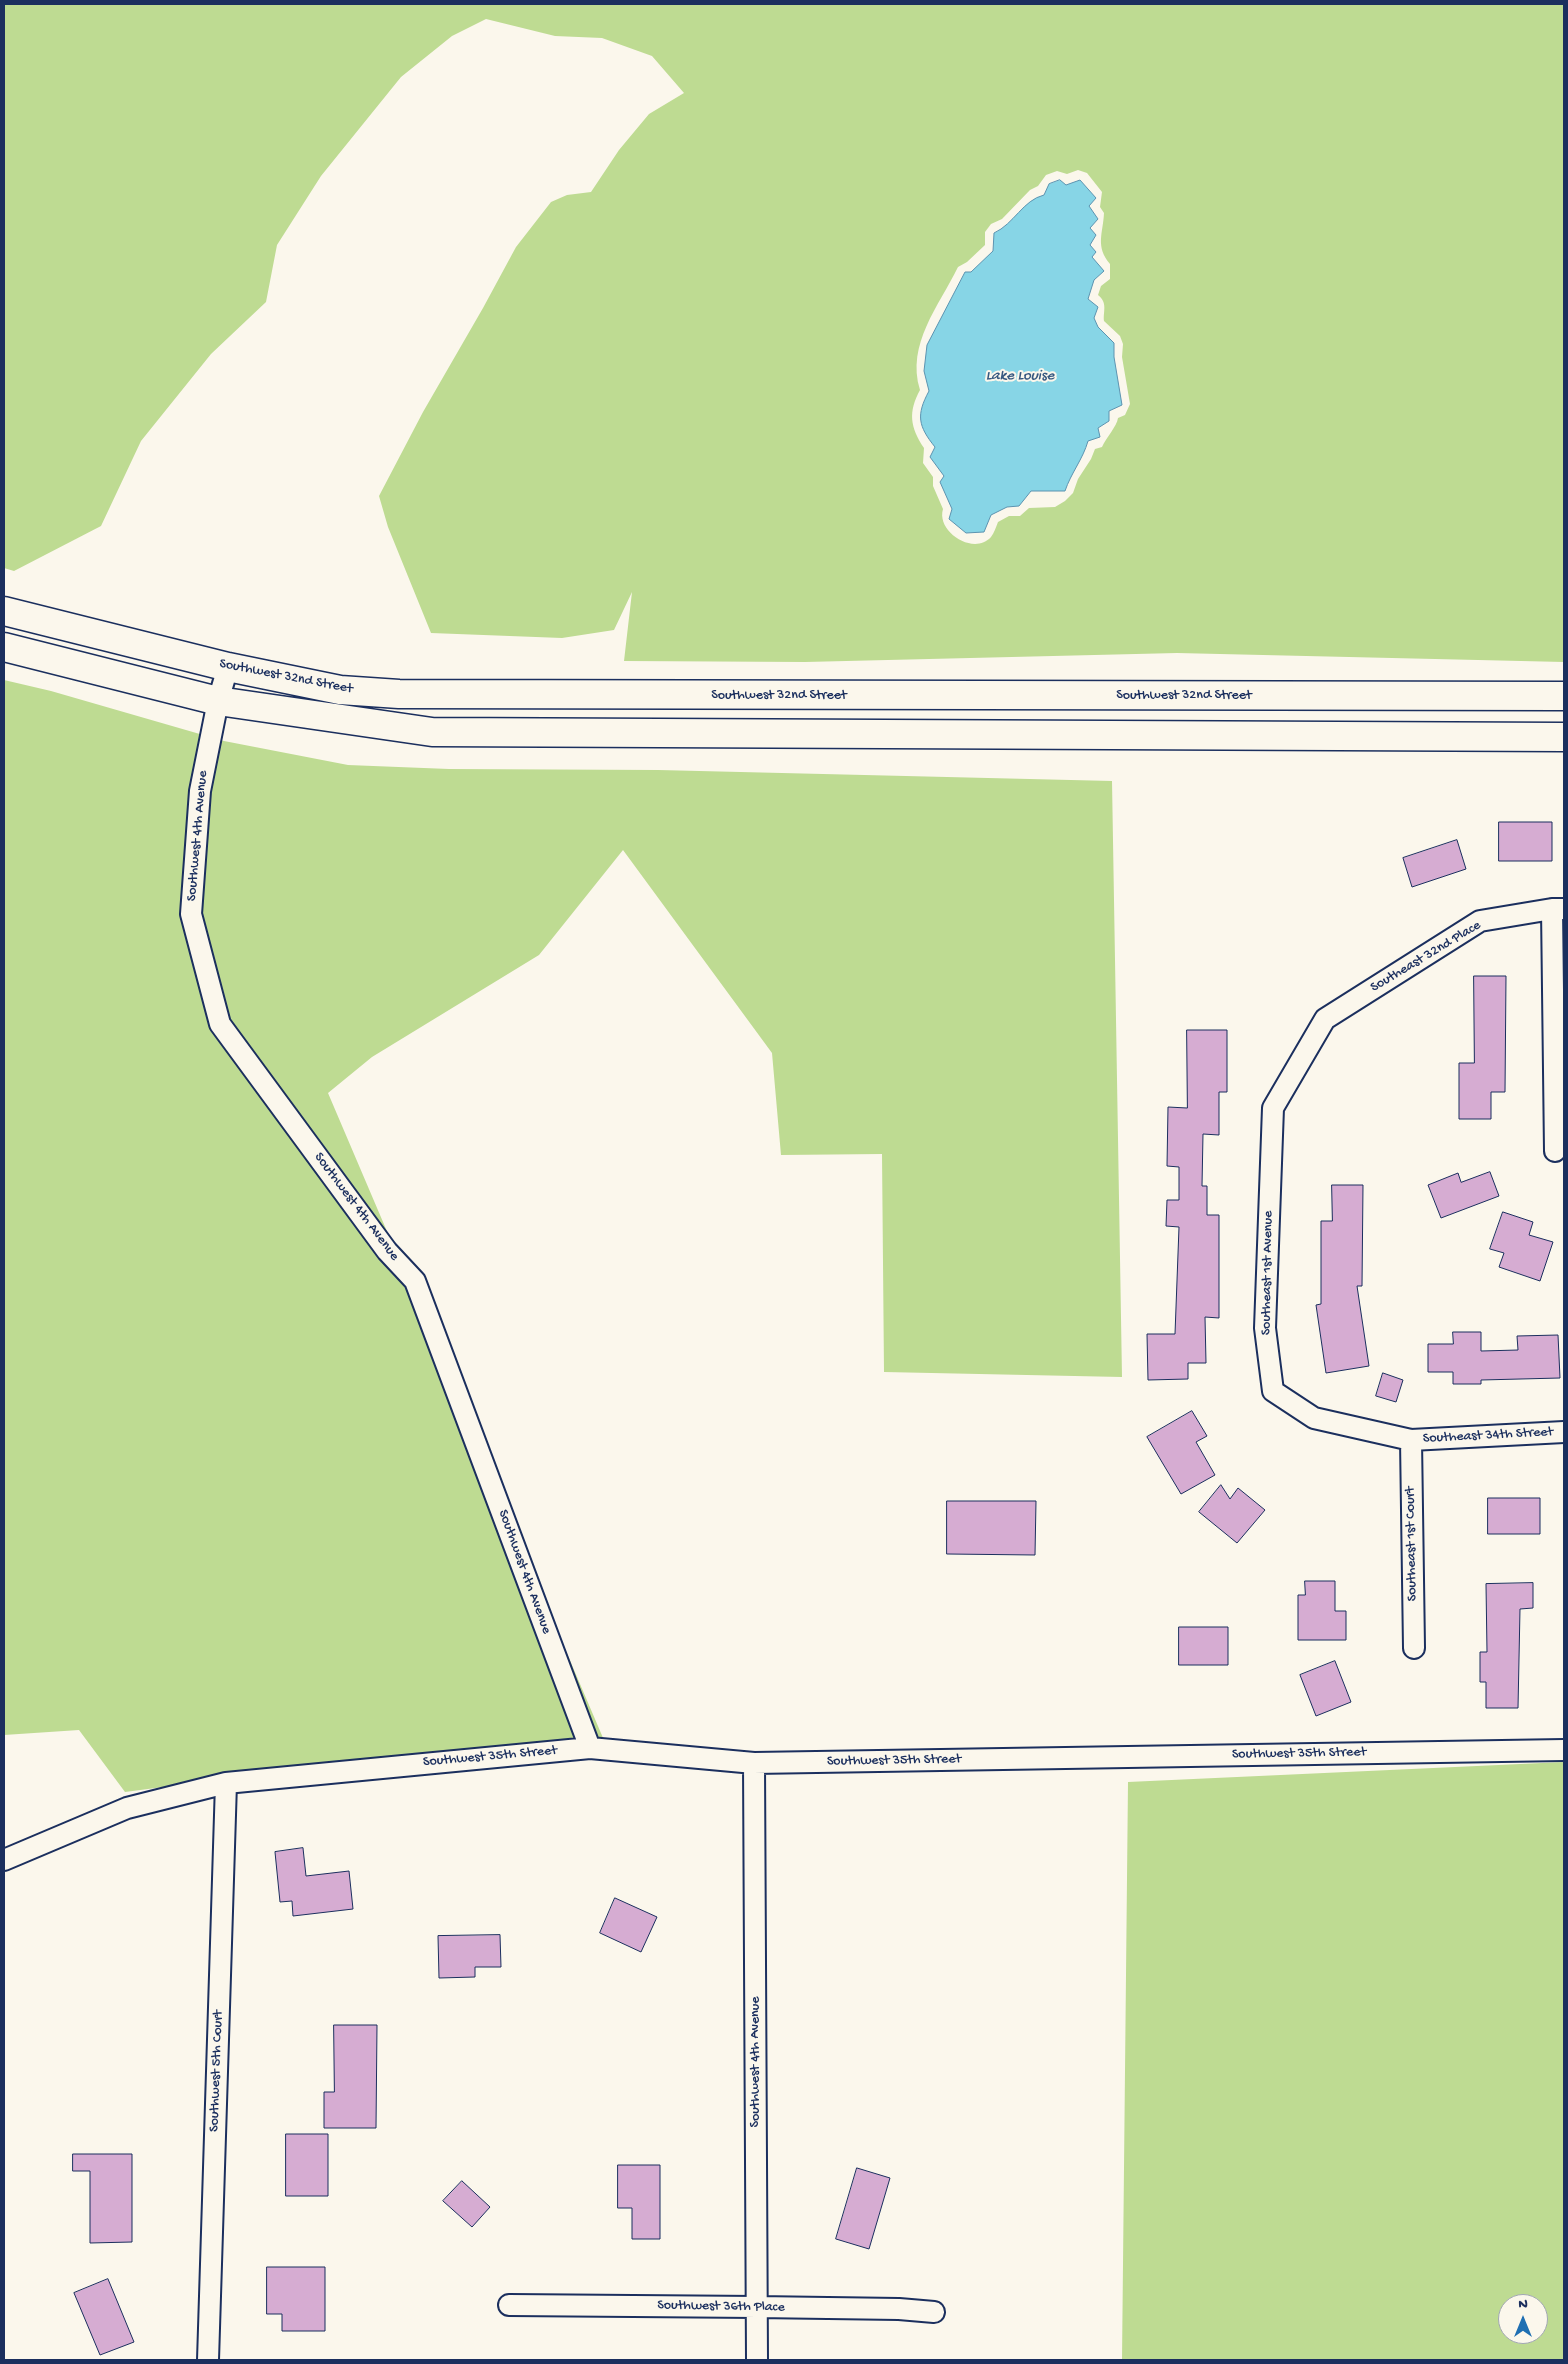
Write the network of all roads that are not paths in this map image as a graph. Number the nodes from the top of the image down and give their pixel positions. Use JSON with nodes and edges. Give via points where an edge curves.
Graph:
{"nodes":[{"id":1,"x":4,"y":611,"type":"edge"},
{"id":2,"x":4,"y":646,"type":"edge"},
{"id":3,"x":228,"y":667,"type":"junction"},
{"id":4,"x":1564,"y":696,"type":"edge"},
{"id":5,"x":218,"y":701,"type":"junction"},
{"id":6,"x":1564,"y":737,"type":"edge"},
{"id":7,"x":1558,"y":909,"type":"edge"},
{"id":8,"x":1325,"y":1019,"type":"joint"},
{"id":9,"x":1555,"y":1151,"type":"dead end"},
{"id":10,"x":1564,"y":1432,"type":"edge"},
{"id":11,"x":1411,"y":1440,"type":"junction"},
{"id":12,"x":1414,"y":1648,"type":"dead end"},
{"id":13,"x":590,"y":1748,"type":"junction"},
{"id":14,"x":1564,"y":1750,"type":"edge"},
{"id":15,"x":754,"y":1763,"type":"junction"},
{"id":16,"x":226,"y":1782,"type":"junction"},
{"id":17,"x":4,"y":1860,"type":"edge"},
{"id":18,"x":509,"y":2305,"type":"dead end"},
{"id":19,"x":757,"y":2307,"type":"junction"},
{"id":20,"x":934,"y":2312,"type":"dead end"},
{"id":21,"x":208,"y":2360,"type":"edge"},
{"id":22,"x":757,"y":2360,"type":"edge"}],
"edges":[{"from":1,"to":3,"type":"main road","name":"Southwest 32nd Street"},
{"from":2,"to":5,"type":"main road"},
{"from":3,"to":4,"type":"main road","name":"Southwest 32nd Street","via":[[340,690],[399,694]]},
{"from":3,"to":5,"type":"street","name":"Southwest 4th Avenue"},
{"from":5,"to":6,"type":"main road","via":[[432,732]]},
{"from":5,"to":13,"type":"street","name":"Southwest 4th Avenue","via":[[200,791],[191,914],[220,1024],[387,1251],[415,1281]]},
{"from":7,"to":8,"type":"street","name":"Southeast 32nd Place","via":[[1480,921]]},
{"from":7,"to":9,"type":"street"},
{"from":8,"to":11,"type":"street","name":"Southeast 1st Avenue","via":[[1273,1108],[1265,1328],[1273,1391],[1314,1418]]},
{"from":10,"to":11,"type":"street","name":"Southeast 34th Street"},
{"from":11,"to":12,"type":"street","name":"Southeast 1st Court"},
{"from":13,"to":15,"type":"street","name":"Southwest 35th Street"},
{"from":13,"to":16,"type":"street","name":"Southwest 35th Street"},
{"from":14,"to":15,"type":"street","name":"Southwest 35th Street"},
{"from":15,"to":19,"type":"street","name":"Southwest 4th Avenue"},
{"from":16,"to":17,"type":"street","name":"Southwest 35th Street","via":[[127,1808]]},
{"from":16,"to":21,"type":"street","name":"Southwest 5th Court"},
{"from":18,"to":19,"type":"street","name":"Southwest 36th Place"},
{"from":19,"to":20,"type":"street","name":"Southwest 36th Place"},
{"from":19,"to":22,"type":"street","name":"Southwest 4th Avenue"}]}
